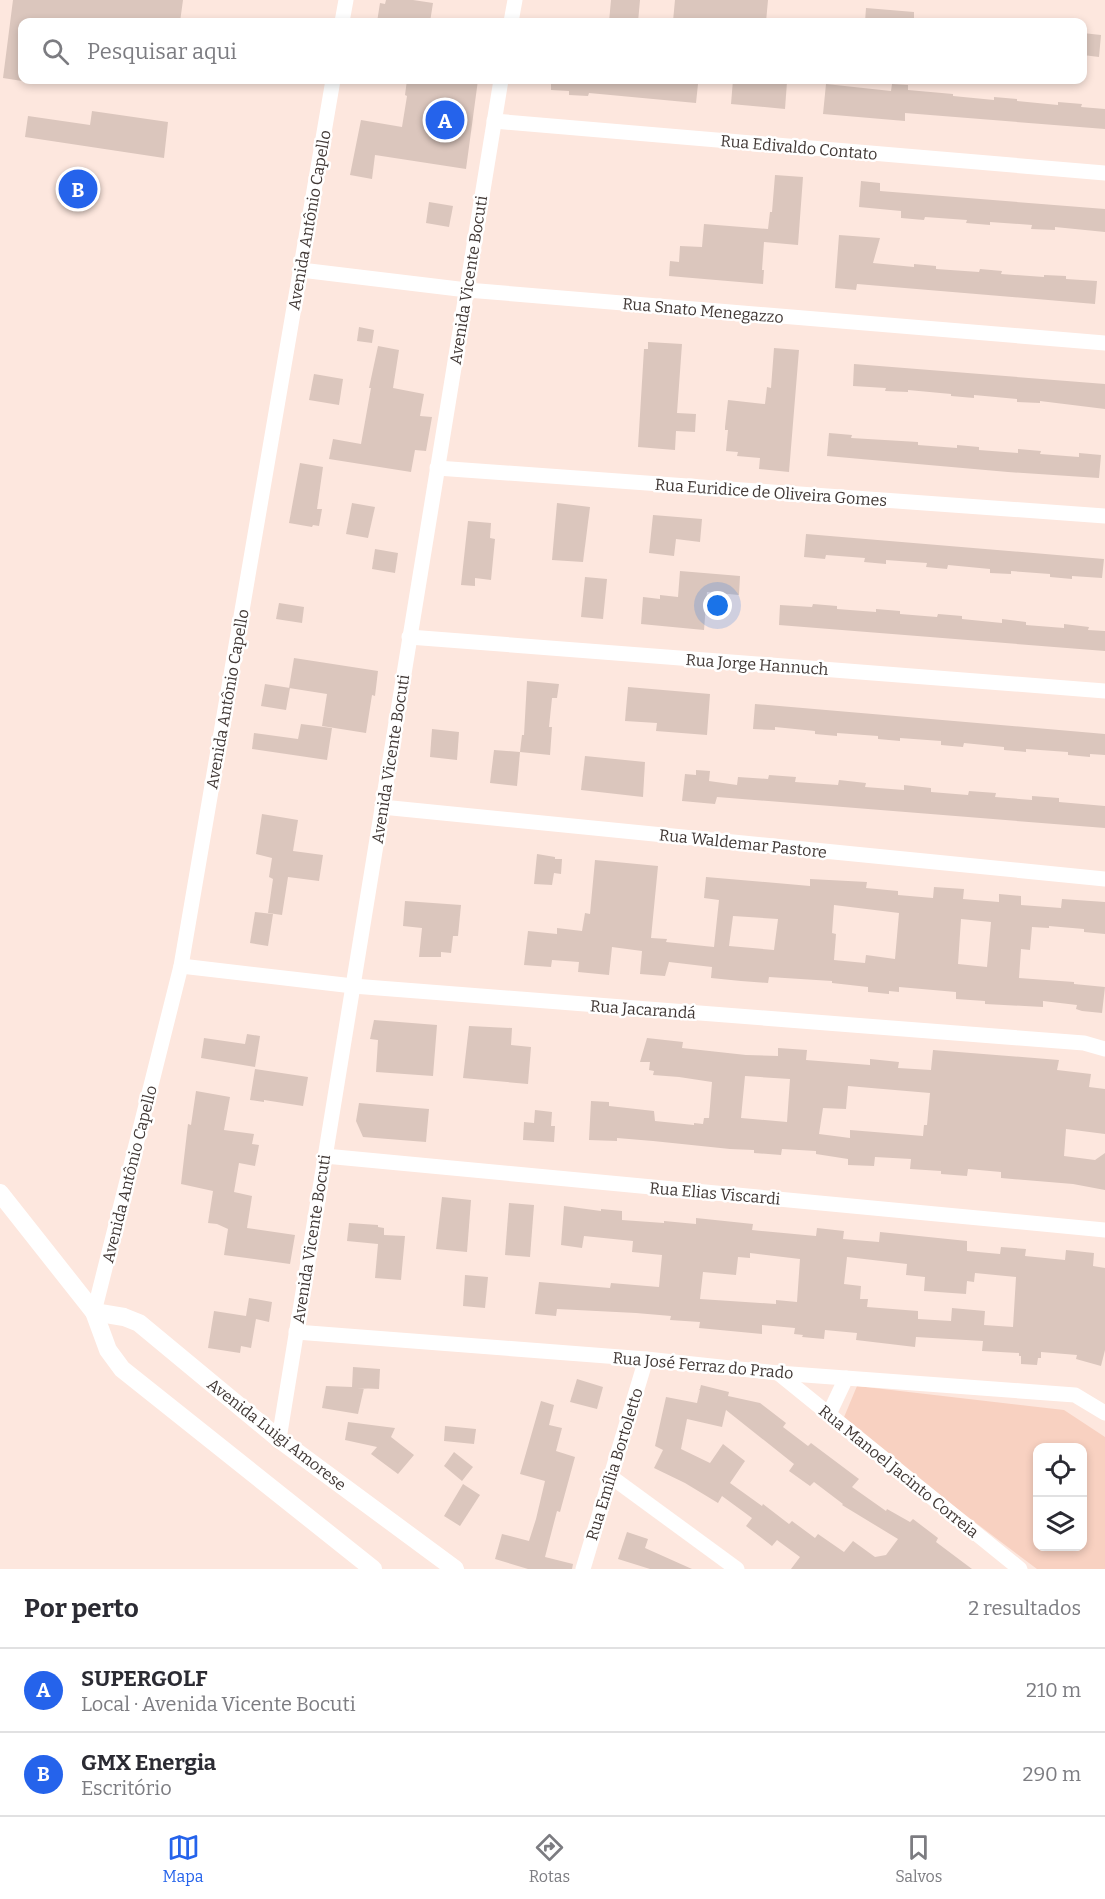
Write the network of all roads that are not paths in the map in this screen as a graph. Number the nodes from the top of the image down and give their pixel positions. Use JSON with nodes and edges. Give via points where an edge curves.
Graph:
{"nodes":[{"id":1,"x":346,"y":0,"type":"edge"},
{"id":2,"x":515,"y":0,"type":"edge"},
{"id":3,"x":343,"y":18,"type":"edge"},
{"id":4,"x":512,"y":18,"type":"edge"},
{"id":5,"x":332,"y":84,"type":"edge"},
{"id":6,"x":500,"y":84,"type":"edge"},
{"id":7,"x":494,"y":121,"type":"junction"},
{"id":8,"x":1105,"y":173,"type":"edge"},
{"id":9,"x":301,"y":270,"type":"junction"},
{"id":10,"x":467,"y":290,"type":"junction"},
{"id":11,"x":1105,"y":343,"type":"edge"},
{"id":12,"x":437,"y":468,"type":"junction"},
{"id":13,"x":1105,"y":516,"type":"edge"},
{"id":14,"x":410,"y":637,"type":"junction"},
{"id":15,"x":1105,"y":691,"type":"edge"},
{"id":16,"x":382,"y":807,"type":"junction"},
{"id":17,"x":1105,"y":879,"type":"edge"},
{"id":18,"x":181,"y":966,"type":"junction"},
{"id":19,"x":352,"y":986,"type":"junction"},
{"id":20,"x":1105,"y":1049,"type":"edge"},
{"id":21,"x":325,"y":1156,"type":"junction"},
{"id":22,"x":0,"y":1193,"type":"edge"},
{"id":23,"x":1105,"y":1230,"type":"edge"},
{"id":24,"x":94,"y":1312,"type":"junction"},
{"id":25,"x":296,"y":1332,"type":"junction"},
{"id":26,"x":646,"y":1359,"type":"junction"},
{"id":27,"x":778,"y":1373,"type":"junction"},
{"id":28,"x":846,"y":1378,"type":"junction"},
{"id":29,"x":1105,"y":1413,"type":"edge"},
{"id":30,"x":829,"y":1414,"type":"junction"},
{"id":31,"x":279,"y":1439,"type":"junction"},
{"id":32,"x":610,"y":1476,"type":"junction"},
{"id":33,"x":373,"y":1569,"type":"edge"},
{"id":34,"x":455,"y":1569,"type":"edge"},
{"id":35,"x":583,"y":1569,"type":"edge"},
{"id":36,"x":737,"y":1569,"type":"edge"},
{"id":37,"x":1020,"y":1569,"type":"edge"}],
"edges":[{"from":1,"to":3,"type":"street"},
{"from":2,"to":4,"type":"street"},
{"from":5,"to":9,"type":"street","name":"Avenida Antônio Capello"},
{"from":6,"to":7,"type":"street","name":"Avenida Vicente Bocuti"},
{"from":7,"to":8,"type":"street","name":"Rua Edivaldo Contato"},
{"from":7,"to":10,"type":"street","name":"Avenida Vicente Bocuti"},
{"from":9,"to":10,"type":"street","name":"Rua Snato Menegazzo"},
{"from":9,"to":18,"type":"street","name":"Avenida Antônio Capello"},
{"from":10,"to":11,"type":"street","name":"Rua Snato Menegazzo"},
{"from":10,"to":12,"type":"street","name":"Avenida Vicente Bocuti"},
{"from":12,"to":13,"type":"street","name":"Rua Euridice de Oliveira Gomes"},
{"from":12,"to":14,"type":"street","name":"Avenida Vicente Bocuti"},
{"from":14,"to":15,"type":"street","name":"Rua Jorge Hannuch"},
{"from":14,"to":16,"type":"street","name":"Avenida Vicente Bocuti"},
{"from":16,"to":17,"type":"street","name":"Rua Waldemar Pastore"},
{"from":16,"to":19,"type":"street","name":"Avenida Vicente Bocuti"},
{"from":18,"to":19,"type":"street","name":"Rua Jacarandá"},
{"from":18,"to":24,"type":"street","name":"Avenida Antônio Capello"},
{"from":19,"to":20,"type":"street","name":"Rua Jacarandá","via":[[1084,1043]]},
{"from":19,"to":21,"type":"street","name":"Avenida Vicente Bocuti"},
{"from":21,"to":23,"type":"street","name":"Rua Elias Viscardi"},
{"from":21,"to":25,"type":"street","name":"Avenida Vicente Bocuti"},
{"from":22,"to":24,"type":"street"},
{"from":24,"to":31,"type":"street","name":"Avenida Luigi Amorese","via":[[139,1323]]},
{"from":24,"to":33,"type":"street","via":[[108,1350],[122,1369]]},
{"from":25,"to":26,"type":"street","name":"Rua José Ferraz do Prado"},
{"from":25,"to":31,"type":"street","name":"Avenida Vicente Bocuti"},
{"from":26,"to":27,"type":"street","name":"Rua José Ferraz do Prado"},
{"from":26,"to":32,"type":"street","name":"Rua Emília Bortoletto"},
{"from":27,"to":28,"type":"street","name":"Rua José Ferraz do Prado"},
{"from":27,"to":30,"type":"street","name":"Rua Manoel Jacinto Correia"},
{"from":28,"to":29,"type":"street","name":"Rua José Ferraz do Prado","via":[[1075,1395]]},
{"from":28,"to":30,"type":"street"},
{"from":30,"to":37,"type":"street","name":"Rua Manoel Jacinto Correia"},
{"from":31,"to":34,"type":"street","name":"Avenida Luigi Amorese"},
{"from":32,"to":35,"type":"street","name":"Rua Emília Bortoletto"},
{"from":32,"to":36,"type":"street"}]}
